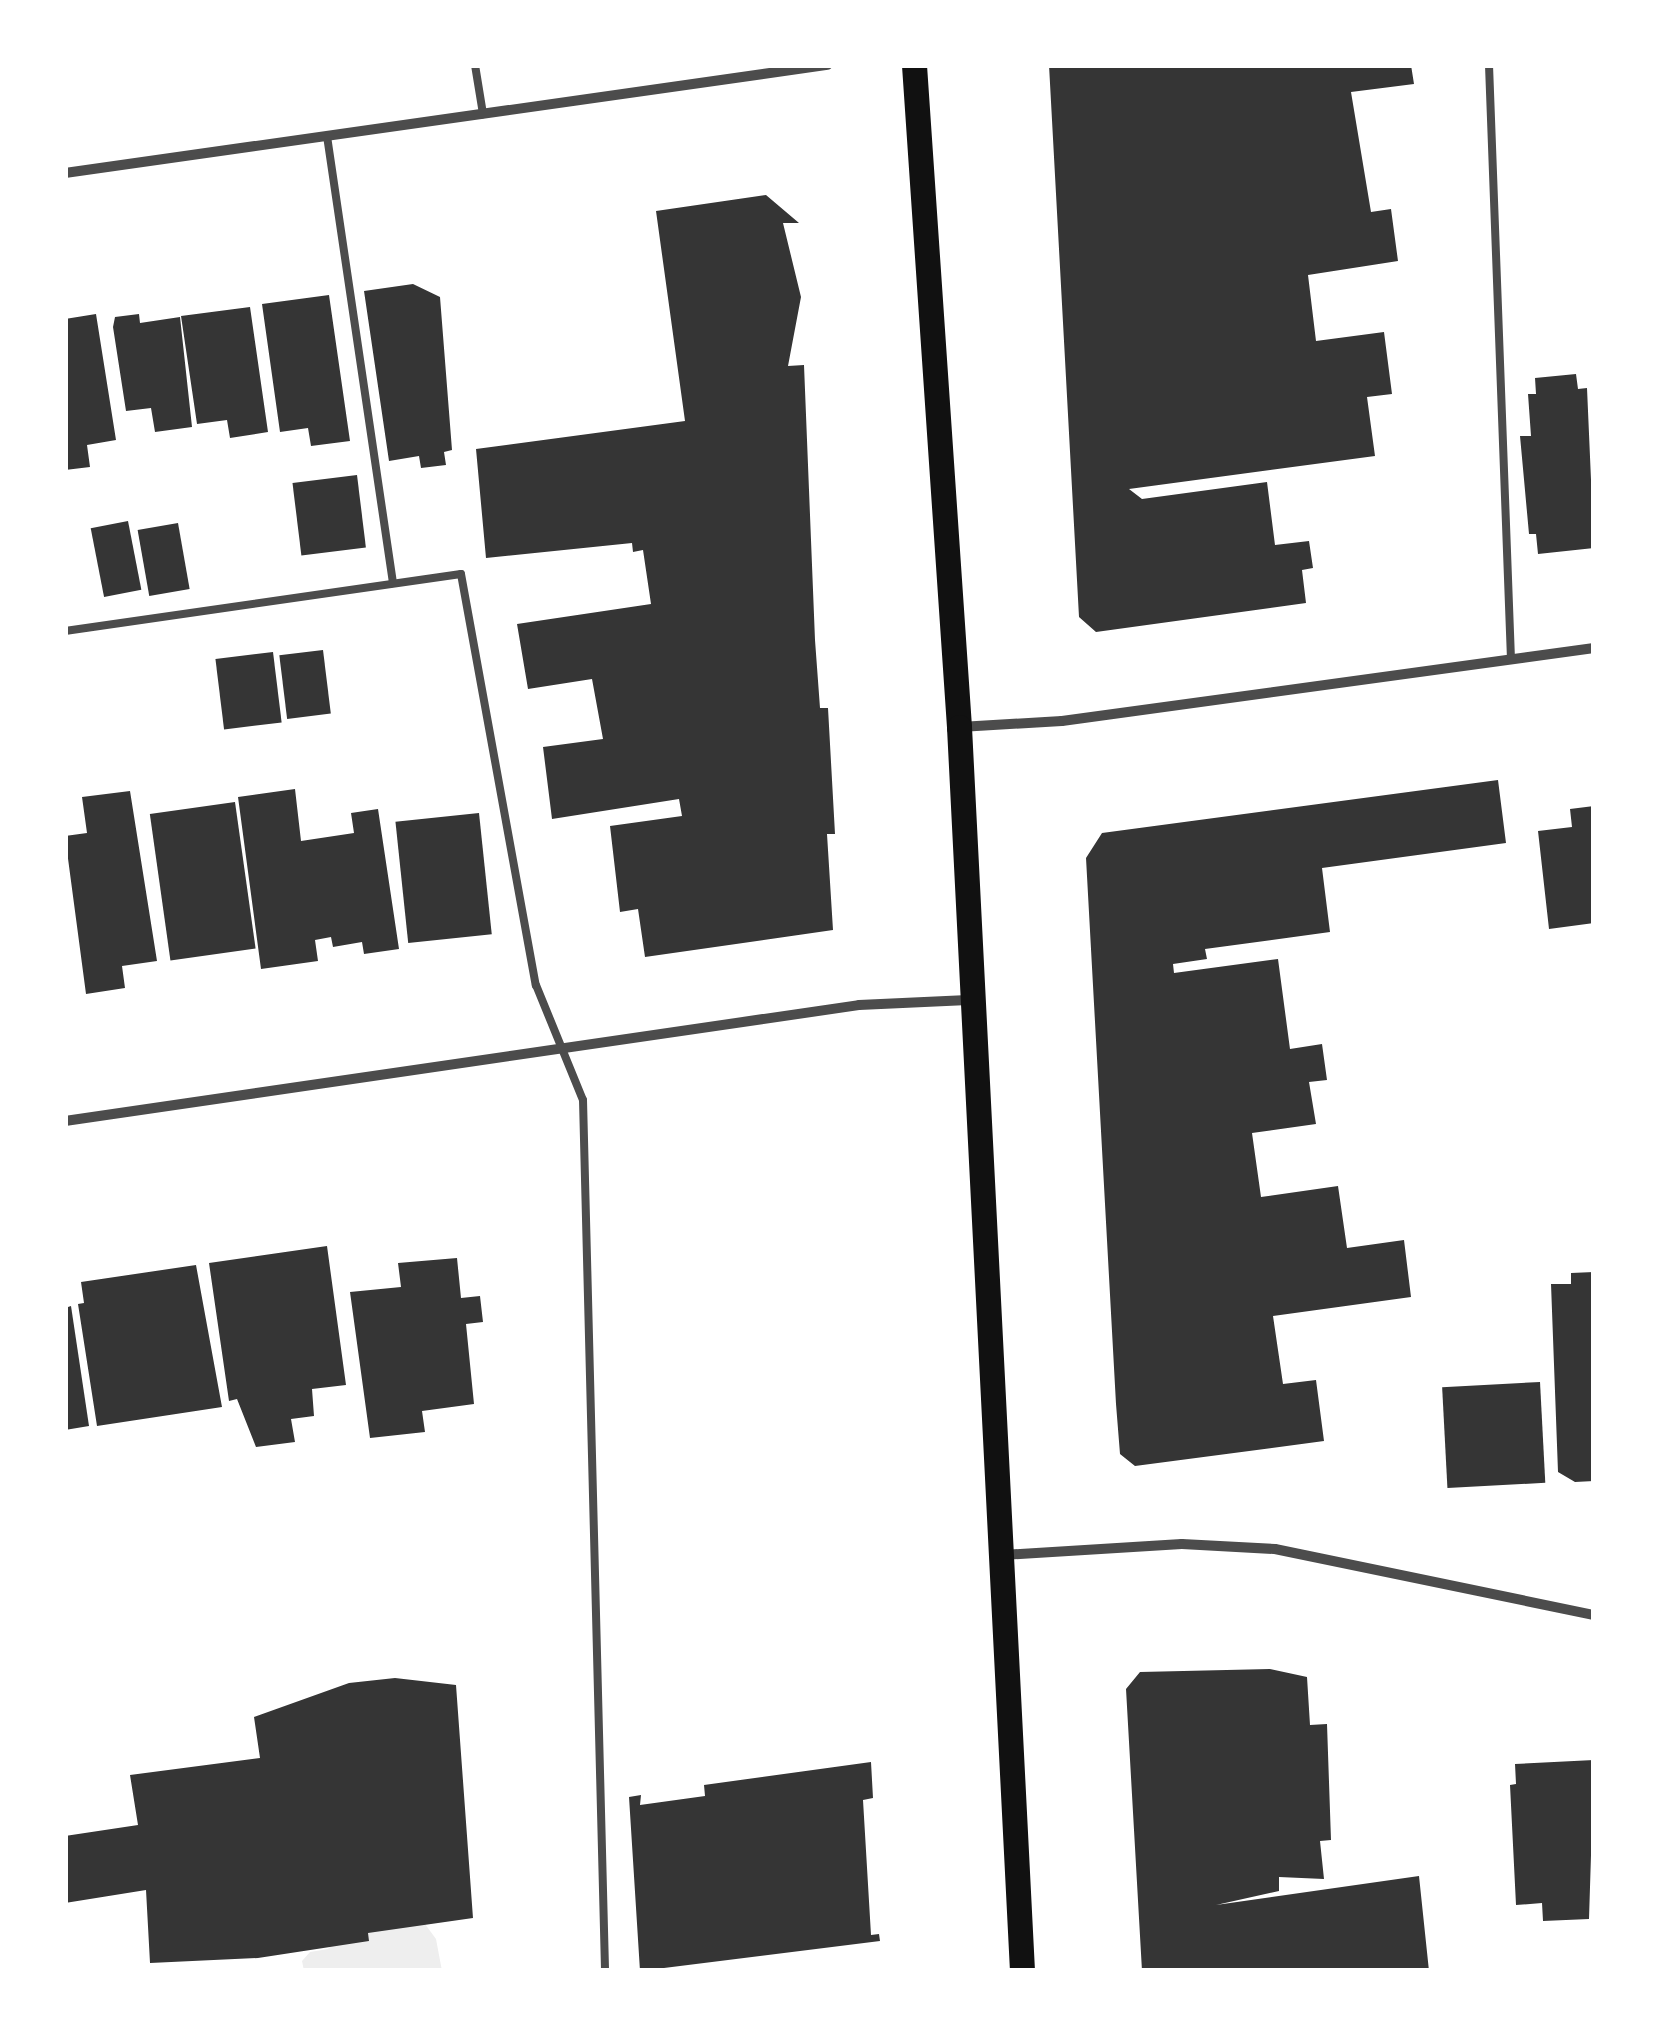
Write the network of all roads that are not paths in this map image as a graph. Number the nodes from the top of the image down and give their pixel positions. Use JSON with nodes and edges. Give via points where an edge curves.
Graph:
{"nodes":[{"id":1,"x":475,"y":65,"type":"edge"},
{"id":2,"x":827,"y":65,"type":"edge"},
{"id":3,"x":914,"y":65,"type":"edge"},
{"id":4,"x":1489,"y":65,"type":"edge"},
{"id":5,"x":483,"y":114,"type":"junction"},
{"id":6,"x":328,"y":136,"type":"junction"},
{"id":7,"x":65,"y":173,"type":"edge"},
{"id":8,"x":392,"y":583,"type":"junction"},
{"id":9,"x":65,"y":632,"type":"edge"},
{"id":10,"x":1594,"y":648,"type":"edge"},
{"id":11,"x":1512,"y":659,"type":"junction"},
{"id":12,"x":959,"y":727,"type":"junction"},
{"id":13,"x":968,"y":1000,"type":"junction"},
{"id":14,"x":563,"y":1048,"type":"junction"},
{"id":15,"x":65,"y":1122,"type":"edge"},
{"id":16,"x":1002,"y":1555,"type":"junction"},
{"id":17,"x":1594,"y":1615,"type":"edge"},
{"id":18,"x":605,"y":1971,"type":"edge"},
{"id":19,"x":1022,"y":1971,"type":"edge"}],
"edges":[{"from":1,"to":5,"type":"lane"},
{"from":2,"to":5,"type":"street"},
{"from":3,"to":12,"type":"main road"},
{"from":4,"to":11,"type":"lane"},
{"from":5,"to":6,"type":"street"},
{"from":6,"to":7,"type":"street"},
{"from":6,"to":8,"type":"lane"},
{"from":8,"to":9,"type":"lane"},
{"from":8,"to":14,"type":"lane","via":[[461,574],[536,985]]},
{"from":10,"to":11,"type":"street"},
{"from":11,"to":12,"type":"street","via":[[1062,720]]},
{"from":12,"to":13,"type":"main road"},
{"from":13,"to":14,"type":"street","via":[[859,1005]]},
{"from":13,"to":16,"type":"main road"},
{"from":14,"to":15,"type":"street"},
{"from":14,"to":18,"type":"lane","via":[[583,1100]]},
{"from":16,"to":17,"type":"street","via":[[1182,1544],[1275,1550]]},
{"from":16,"to":19,"type":"main road"}]}
